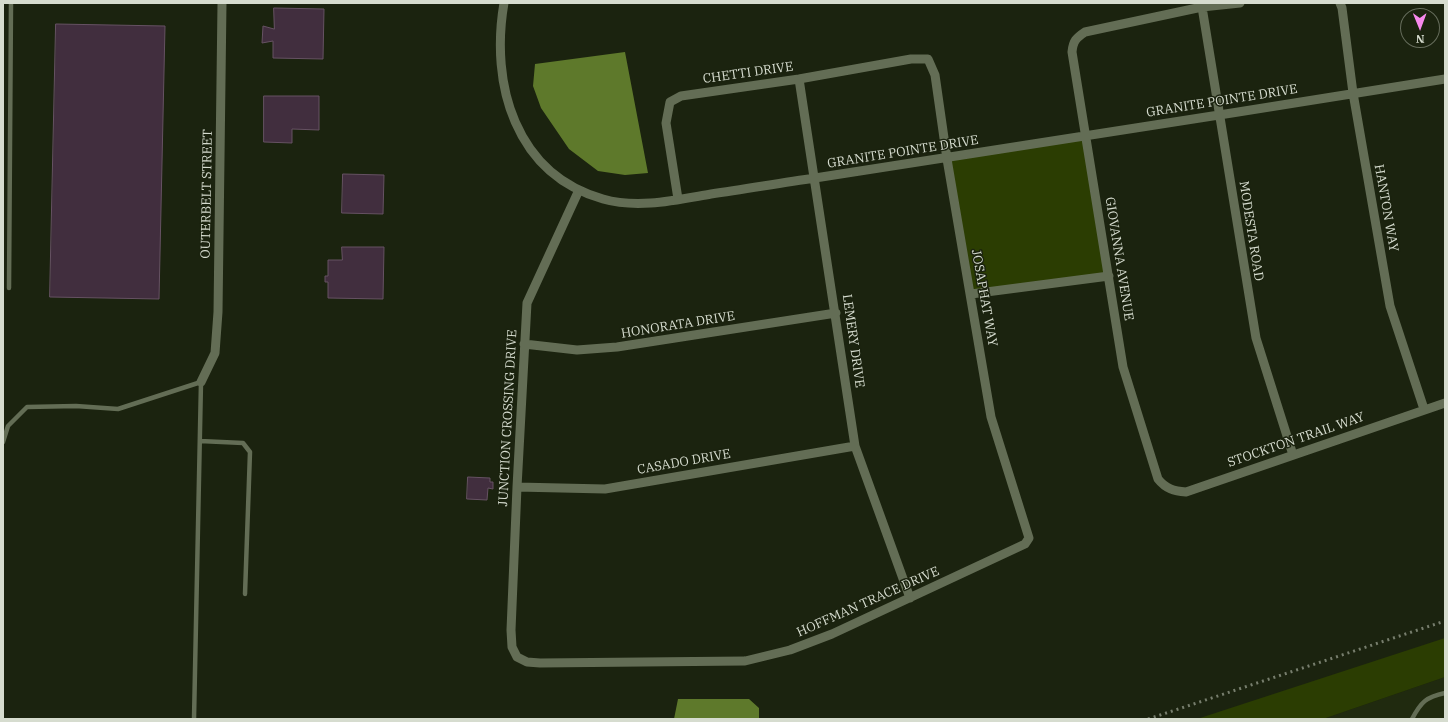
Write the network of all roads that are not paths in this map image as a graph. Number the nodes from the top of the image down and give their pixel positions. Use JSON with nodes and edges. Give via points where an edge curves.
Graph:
{"nodes":[{"id":1,"x":11,"y":3,"type":"edge"},
{"id":2,"x":222,"y":3,"type":"edge"},
{"id":3,"x":504,"y":3,"type":"edge"},
{"id":4,"x":1240,"y":3,"type":"edge"},
{"id":5,"x":1341,"y":5,"type":"edge"},
{"id":6,"x":1202,"y":7,"type":"junction"},
{"id":7,"x":928,"y":59,"type":"joint"},
{"id":8,"x":799,"y":79,"type":"junction"},
{"id":9,"x":1445,"y":79,"type":"edge"},
{"id":10,"x":1353,"y":94,"type":"junction"},
{"id":11,"x":1219,"y":115,"type":"junction"},
{"id":12,"x":1086,"y":136,"type":"junction"},
{"id":13,"x":947,"y":159,"type":"junction"},
{"id":14,"x":814,"y":178,"type":"junction"},
{"id":15,"x":579,"y":190,"type":"junction"},
{"id":16,"x":678,"y":199,"type":"junction"},
{"id":17,"x":1108,"y":276,"type":"junction"},
{"id":18,"x":9,"y":288,"type":"dead end"},
{"id":19,"x":971,"y":294,"type":"junction"},
{"id":20,"x":836,"y":313,"type":"junction"},
{"id":21,"x":524,"y":344,"type":"junction"},
{"id":22,"x":201,"y":382,"type":"junction"},
{"id":23,"x":1445,"y":402,"type":"edge"},
{"id":24,"x":1424,"y":409,"type":"junction"},
{"id":25,"x":200,"y":441,"type":"junction"},
{"id":26,"x":3,"y":442,"type":"edge"},
{"id":27,"x":855,"y":446,"type":"junction"},
{"id":28,"x":1293,"y":455,"type":"junction"},
{"id":29,"x":1158,"y":479,"type":"joint"},
{"id":30,"x":517,"y":486,"type":"junction"},
{"id":31,"x":1029,"y":538,"type":"joint"},
{"id":32,"x":245,"y":594,"type":"dead end"},
{"id":33,"x":910,"y":598,"type":"junction"},
{"id":34,"x":516,"y":658,"type":"joint"},
{"id":35,"x":1445,"y":693,"type":"edge"},
{"id":36,"x":194,"y":719,"type":"edge"},
{"id":37,"x":1412,"y":719,"type":"edge"}],
"edges":[{"from":1,"to":18,"type":"lane"},
{"from":2,"to":22,"type":"street","name":"OUTERBELT STREET","via":[[218,312],[215,353]]},
{"from":3,"to":15,"type":"street","name":"GRANITE POINTE DRIVE","via":[[500,32],[508,106],[522,138],[538,160],[557,177]]},
{"from":4,"to":6,"type":"street"},
{"from":5,"to":10,"type":"street","name":"HANTON WAY"},
{"from":6,"to":11,"type":"street","name":"MODESTA ROAD"},
{"from":6,"to":12,"type":"street","name":"GIOVANNA AVENUE","via":[[1084,32],[1074,40],[1072,52]]},
{"from":7,"to":8,"type":"street","name":"CHETTI DRIVE","via":[[911,59]]},
{"from":7,"to":13,"type":"street","name":"JOSAPHAT WAY","via":[[935,75]]},
{"from":8,"to":14,"type":"street","name":"LEMERY DRIVE"},
{"from":8,"to":16,"type":"street","name":"CHETTI DRIVE","via":[[681,96],[670,102],[666,123]]},
{"from":9,"to":10,"type":"street","name":"GRANITE POINTE DRIVE"},
{"from":10,"to":11,"type":"street","name":"GRANITE POINTE DRIVE"},
{"from":10,"to":24,"type":"street","name":"HANTON WAY","via":[[1390,306]]},
{"from":11,"to":12,"type":"street","name":"GRANITE POINTE DRIVE"},
{"from":11,"to":28,"type":"street","name":"MODESTA ROAD","via":[[1256,338]]},
{"from":12,"to":13,"type":"street","name":"GRANITE POINTE DRIVE"},
{"from":12,"to":17,"type":"street","name":"GIOVANNA AVENUE"},
{"from":13,"to":14,"type":"street","name":"GRANITE POINTE DRIVE"},
{"from":13,"to":19,"type":"street","name":"JOSAPHAT WAY"},
{"from":14,"to":16,"type":"street","name":"GRANITE POINTE DRIVE"},
{"from":14,"to":20,"type":"street","name":"LEMERY DRIVE"},
{"from":15,"to":16,"type":"street","name":"GRANITE POINTE DRIVE","via":[[603,199],[630,204]]},
{"from":15,"to":21,"type":"street","name":"JUNCTION CROSSING DRIVE","via":[[528,303]]},
{"from":17,"to":19,"type":"street"},
{"from":17,"to":29,"type":"street","name":"GIOVANNA AVENUE","via":[[1123,367]]},
{"from":19,"to":31,"type":"street","name":"JOSAPHAT WAY","via":[[991,417]]},
{"from":20,"to":21,"type":"street","name":"HONORATA DRIVE","via":[[617,347],[577,350]]},
{"from":20,"to":27,"type":"street","name":"LEMERY DRIVE"},
{"from":21,"to":30,"type":"street","name":"JUNCTION CROSSING DRIVE"},
{"from":22,"to":25,"type":"lane"},
{"from":22,"to":26,"type":"lane","via":[[118,409],[76,406],[27,407],[8,426]]},
{"from":23,"to":24,"type":"street","name":"STOCKTON TRAIL WAY"},
{"from":24,"to":28,"type":"street","name":"STOCKTON TRAIL WAY"},
{"from":25,"to":32,"type":"lane","via":[[243,443],[250,452]]},
{"from":25,"to":36,"type":"lane"},
{"from":27,"to":30,"type":"street","name":"CASADO DRIVE","via":[[605,489]]},
{"from":27,"to":33,"type":"street","name":"LEMERY DRIVE"},
{"from":28,"to":29,"type":"street","name":"STOCKTON TRAIL WAY","via":[[1186,492],[1164,486]]},
{"from":30,"to":34,"type":"street","name":"JUNCTION CROSSING DRIVE","via":[[511,630],[512,647]]},
{"from":31,"to":33,"type":"street","name":"HOFFMAN TRACE DRIVE","via":[[1018,549]]},
{"from":33,"to":34,"type":"street","name":"HOFFMAN TRACE DRIVE","via":[[832,634],[790,650],[745,661],[540,663]]},
{"from":35,"to":37,"type":"lane","via":[[1430,696],[1418,707]]}]}
